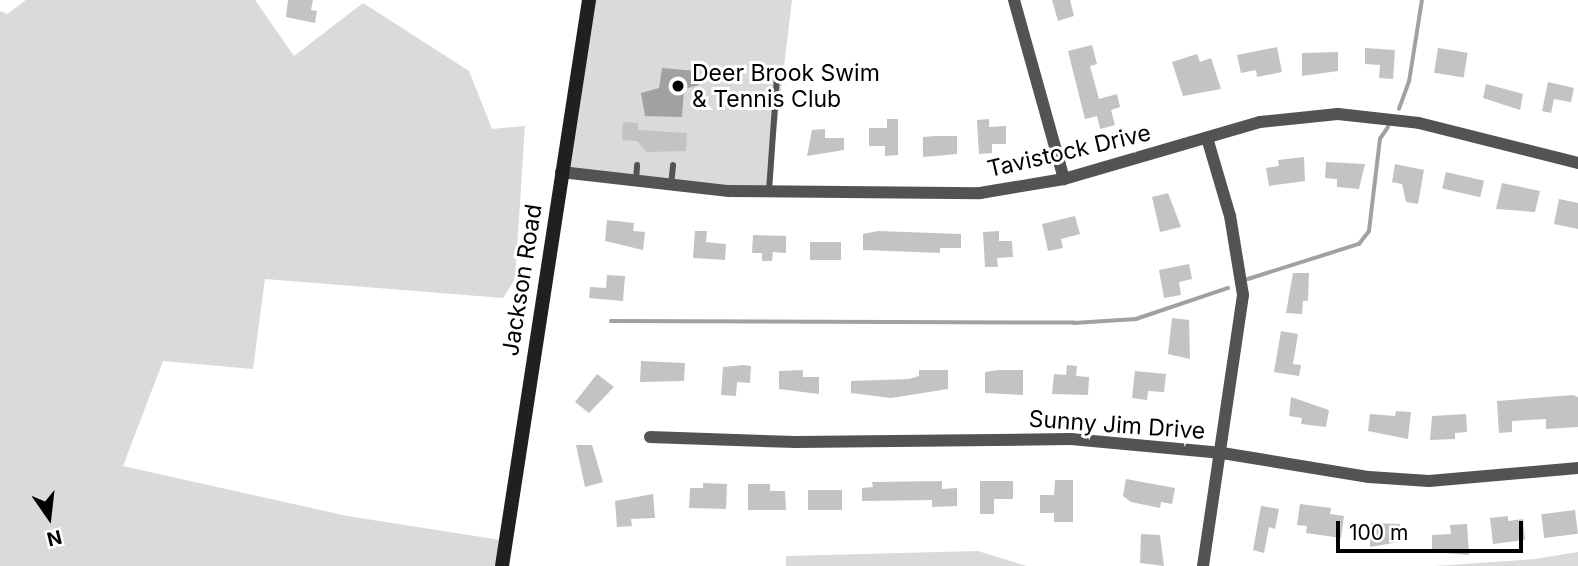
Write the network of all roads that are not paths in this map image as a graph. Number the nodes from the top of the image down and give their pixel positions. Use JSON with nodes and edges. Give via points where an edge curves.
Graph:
{"nodes":[{"id":1,"x":589,"y":0,"type":"edge"},
{"id":2,"x":1014,"y":0,"type":"edge"},
{"id":3,"x":777,"y":78,"type":"dead end"},
{"id":4,"x":1208,"y":138,"type":"junction"},
{"id":5,"x":1578,"y":163,"type":"edge"},
{"id":6,"x":637,"y":165,"type":"dead end"},
{"id":7,"x":673,"y":165,"type":"dead end"},
{"id":8,"x":561,"y":172,"type":"junction"},
{"id":9,"x":1063,"y":178,"type":"junction"},
{"id":10,"x":636,"y":182,"type":"junction"},
{"id":11,"x":671,"y":187,"type":"junction"},
{"id":12,"x":769,"y":191,"type":"junction"},
{"id":13,"x":650,"y":437,"type":"dead end"},
{"id":14,"x":1222,"y":453,"type":"junction"},
{"id":15,"x":1578,"y":468,"type":"edge"},
{"id":16,"x":502,"y":566,"type":"edge"},
{"id":17,"x":1203,"y":566,"type":"edge"}],
"edges":[{"from":1,"to":8,"type":"street","name":"Jackson Road"},
{"from":2,"to":9,"type":"street"},
{"from":3,"to":12,"type":"lane"},
{"from":4,"to":5,"type":"street","name":"Tavistock Drive","via":[[1279,118],[1358,114],[1419,122]]},
{"from":4,"to":9,"type":"street","name":"Tavistock Drive"},
{"from":4,"to":14,"type":"street","via":[[1230,216],[1243,295]]},
{"from":6,"to":10,"type":"lane"},
{"from":7,"to":11,"type":"lane"},
{"from":8,"to":10,"type":"street","name":"Tavistock Drive"},
{"from":8,"to":16,"type":"street","name":"Jackson Road"},
{"from":9,"to":12,"type":"street","name":"Tavistock Drive","via":[[980,193]]},
{"from":10,"to":11,"type":"street","name":"Tavistock Drive"},
{"from":11,"to":12,"type":"street","name":"Tavistock Drive"},
{"from":13,"to":14,"type":"street","name":"Sunny Jim Drive","via":[[796,442],[1071,439]]},
{"from":14,"to":15,"type":"street","name":"Sunny Jim Drive","via":[[1419,481]]},
{"from":14,"to":17,"type":"street"}]}
